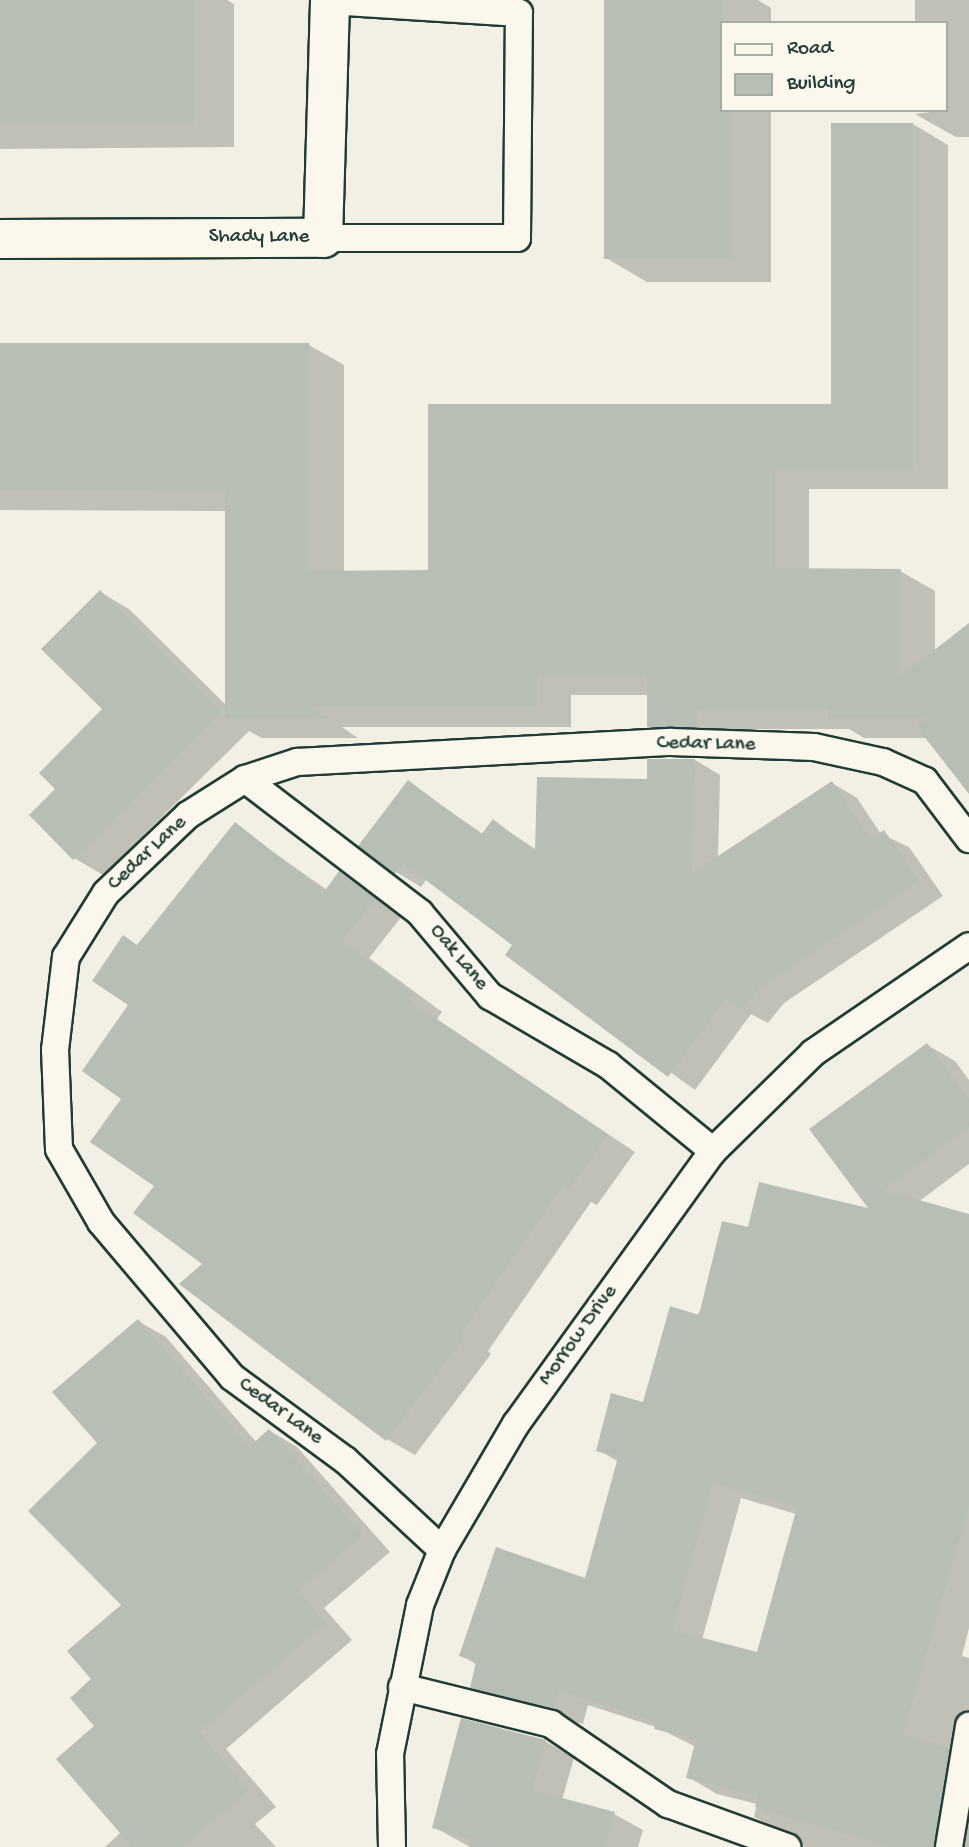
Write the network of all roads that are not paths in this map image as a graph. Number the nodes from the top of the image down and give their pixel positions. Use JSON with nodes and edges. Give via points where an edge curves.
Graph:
{"nodes":[{"id":1,"x":330,"y":0,"type":"edge"},
{"id":2,"x":323,"y":237,"type":"junction"},
{"id":3,"x":0,"y":239,"type":"edge"},
{"id":4,"x":245,"y":779,"type":"junction"},
{"id":5,"x":969,"y":839,"type":"edge"},
{"id":6,"x":969,"y":946,"type":"edge"},
{"id":7,"x":713,"y":1151,"type":"junction"},
{"id":8,"x":442,"y":1550,"type":"junction"},
{"id":9,"x":402,"y":1687,"type":"junction"},
{"id":10,"x":969,"y":1726,"type":"edge"},
{"id":11,"x":392,"y":1847,"type":"edge"},
{"id":12,"x":787,"y":1847,"type":"edge"},
{"id":13,"x":949,"y":1847,"type":"edge"}],
"edges":[{"from":1,"to":2,"type":"street","name":"Shady Lane"},
{"from":1,"to":2,"type":"lane","via":[[519,13],[517,237]]},
{"from":2,"to":3,"type":"street","name":"Shady Lane"},
{"from":4,"to":5,"type":"lane","name":"Cedar Lane","via":[[296,762],[324,760],[671,742],[814,747],[883,762],[925,781]]},
{"from":4,"to":7,"type":"lane","name":"Oak Lane","via":[[421,913],[490,996],[608,1065]]},
{"from":4,"to":8,"type":"lane","name":"Cedar Lane","via":[[188,815],[106,893],[66,957],[55,1050],[59,1149],[101,1222],[232,1377],[345,1460]]},
{"from":6,"to":7,"type":"lane","name":"Morrow Drive","via":[[813,1053]]},
{"from":7,"to":8,"type":"lane","name":"Morrow Drive","via":[[516,1424]]},
{"from":8,"to":9,"type":"lane","name":"Morrow Drive","via":[[420,1605]]},
{"from":9,"to":11,"type":"lane","name":"Morrow Drive","via":[[390,1754]]},
{"from":9,"to":12,"type":"lane","via":[[551,1724],[668,1804]]},
{"from":10,"to":13,"type":"lane"}]}
